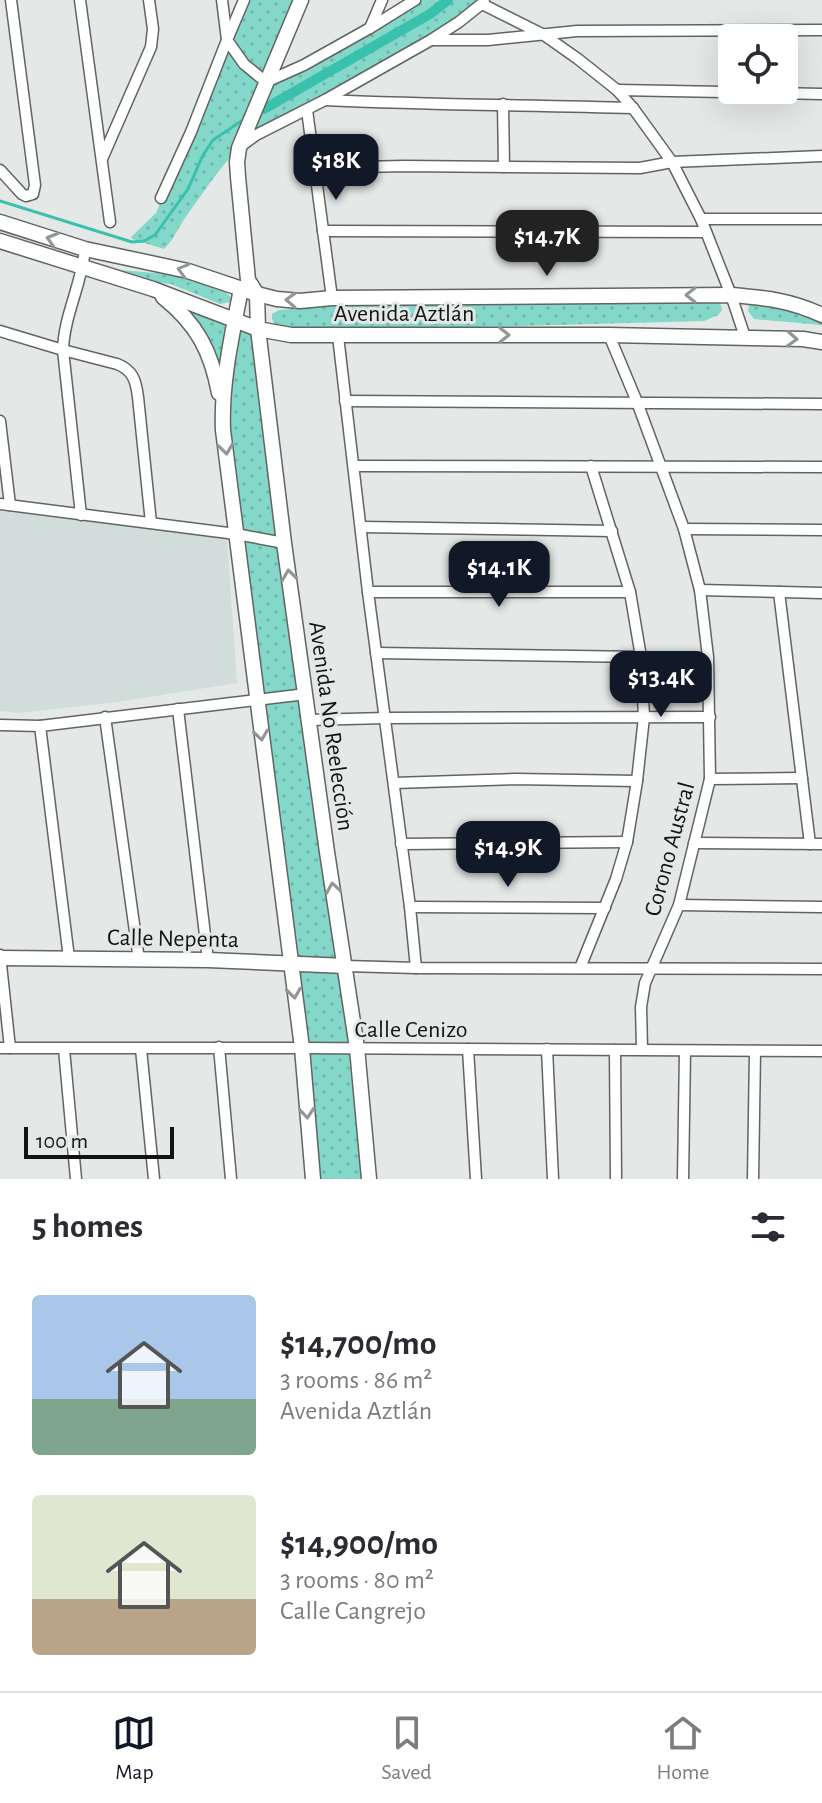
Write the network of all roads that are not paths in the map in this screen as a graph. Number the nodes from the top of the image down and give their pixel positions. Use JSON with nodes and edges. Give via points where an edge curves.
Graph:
{"nodes":[{"id":1,"x":11,"y":0,"type":"edge"},
{"id":2,"x":80,"y":0,"type":"edge"},
{"id":3,"x":149,"y":0,"type":"edge"},
{"id":4,"x":222,"y":0,"type":"edge"},
{"id":5,"x":244,"y":0,"type":"edge"},
{"id":6,"x":301,"y":0,"type":"edge"},
{"id":7,"x":382,"y":0,"type":"edge"},
{"id":8,"x":415,"y":0,"type":"edge"},
{"id":9,"x":483,"y":2,"type":"edge"},
{"id":10,"x":370,"y":28,"type":"junction"},
{"id":11,"x":822,"y":30,"type":"edge"},
{"id":12,"x":544,"y":35,"type":"junction"},
{"id":13,"x":227,"y":40,"type":"junction"},
{"id":14,"x":431,"y":40,"type":"junction"},
{"id":15,"x":266,"y":82,"type":"junction"},
{"id":16,"x":617,"y":90,"type":"junction"},
{"id":17,"x":822,"y":94,"type":"edge"},
{"id":18,"x":325,"y":100,"type":"junction"},
{"id":19,"x":503,"y":104,"type":"junction"},
{"id":20,"x":633,"y":108,"type":"junction"},
{"id":21,"x":307,"y":110,"type":"junction"},
{"id":22,"x":239,"y":148,"type":"junction"},
{"id":23,"x":822,"y":156,"type":"edge"},
{"id":24,"x":102,"y":159,"type":"junction"},
{"id":25,"x":672,"y":162,"type":"junction"},
{"id":26,"x":504,"y":167,"type":"junction"},
{"id":27,"x":315,"y":168,"type":"junction"},
{"id":28,"x":0,"y":170,"type":"edge"},
{"id":29,"x":161,"y":198,"type":"dead end"},
{"id":30,"x":701,"y":219,"type":"junction"},
{"id":31,"x":822,"y":219,"type":"edge"},
{"id":32,"x":0,"y":222,"type":"edge"},
{"id":33,"x":110,"y":222,"type":"dead end"},
{"id":34,"x":323,"y":231,"type":"junction"},
{"id":35,"x":706,"y":232,"type":"junction"},
{"id":36,"x":0,"y":241,"type":"edge"},
{"id":37,"x":85,"y":249,"type":"junction"},
{"id":38,"x":84,"y":267,"type":"junction"},
{"id":39,"x":245,"y":285,"type":"junction"},
{"id":40,"x":153,"y":289,"type":"junction"},
{"id":41,"x":257,"y":294,"type":"junction"},
{"id":42,"x":731,"y":295,"type":"junction"},
{"id":43,"x":332,"y":298,"type":"junction"},
{"id":44,"x":822,"y":315,"type":"edge"},
{"id":45,"x":235,"y":320,"type":"junction"},
{"id":46,"x":258,"y":329,"type":"junction"},
{"id":47,"x":0,"y":331,"type":"edge"},
{"id":48,"x":609,"y":335,"type":"junction"},
{"id":49,"x":338,"y":336,"type":"junction"},
{"id":50,"x":745,"y":337,"type":"junction"},
{"id":51,"x":822,"y":342,"type":"edge"},
{"id":52,"x":63,"y":350,"type":"junction"},
{"id":53,"x":345,"y":401,"type":"junction"},
{"id":54,"x":637,"y":402,"type":"junction"},
{"id":55,"x":822,"y":404,"type":"edge"},
{"id":56,"x":222,"y":408,"type":"junction"},
{"id":57,"x":0,"y":421,"type":"edge"},
{"id":58,"x":354,"y":466,"type":"junction"},
{"id":59,"x":591,"y":466,"type":"junction"},
{"id":60,"x":660,"y":467,"type":"junction"},
{"id":61,"x":822,"y":467,"type":"edge"},
{"id":62,"x":5,"y":504,"type":"edge"},
{"id":63,"x":81,"y":515,"type":"junction"},
{"id":64,"x":151,"y":523,"type":"junction"},
{"id":65,"x":362,"y":527,"type":"junction"},
{"id":66,"x":684,"y":529,"type":"junction"},
{"id":67,"x":822,"y":530,"type":"edge"},
{"id":68,"x":612,"y":531,"type":"junction"},
{"id":69,"x":236,"y":534,"type":"junction"},
{"id":70,"x":284,"y":543,"type":"junction"},
{"id":71,"x":700,"y":590,"type":"junction"},
{"id":72,"x":368,"y":592,"type":"junction"},
{"id":73,"x":630,"y":592,"type":"junction"},
{"id":74,"x":779,"y":592,"type":"junction"},
{"id":75,"x":822,"y":593,"type":"edge"},
{"id":76,"x":376,"y":653,"type":"junction"},
{"id":77,"x":641,"y":657,"type":"junction"},
{"id":78,"x":306,"y":694,"type":"junction"},
{"id":79,"x":257,"y":699,"type":"junction"},
{"id":80,"x":178,"y":709,"type":"junction"},
{"id":81,"x":105,"y":717,"type":"junction"},
{"id":82,"x":644,"y":717,"type":"junction"},
{"id":83,"x":710,"y":717,"type":"junction"},
{"id":84,"x":385,"y":718,"type":"junction"},
{"id":85,"x":309,"y":720,"type":"junction"},
{"id":86,"x":0,"y":725,"type":"edge"},
{"id":87,"x":40,"y":726,"type":"junction"},
{"id":88,"x":802,"y":778,"type":"junction"},
{"id":89,"x":710,"y":779,"type":"junction"},
{"id":90,"x":637,"y":781,"type":"junction"},
{"id":91,"x":394,"y":783,"type":"junction"},
{"id":92,"x":627,"y":842,"type":"junction"},
{"id":93,"x":694,"y":843,"type":"junction"},
{"id":94,"x":401,"y":844,"type":"junction"},
{"id":95,"x":816,"y":844,"type":"edge"},
{"id":96,"x":679,"y":905,"type":"junction"},
{"id":97,"x":410,"y":907,"type":"junction"},
{"id":98,"x":822,"y":907,"type":"edge"},
{"id":99,"x":605,"y":908,"type":"junction"},
{"id":100,"x":0,"y":957,"type":"edge"},
{"id":101,"x":69,"y":958,"type":"junction"},
{"id":102,"x":139,"y":960,"type":"junction"},
{"id":103,"x":208,"y":960,"type":"junction"},
{"id":104,"x":290,"y":963,"type":"junction"},
{"id":105,"x":346,"y":966,"type":"junction"},
{"id":106,"x":416,"y":968,"type":"junction"},
{"id":107,"x":580,"y":968,"type":"junction"},
{"id":108,"x":652,"y":968,"type":"junction"},
{"id":109,"x":822,"y":969,"type":"edge"},
{"id":110,"x":219,"y":1047,"type":"junction"},
{"id":111,"x":5,"y":1048,"type":"edge"},
{"id":112,"x":302,"y":1048,"type":"junction"},
{"id":113,"x":357,"y":1048,"type":"junction"},
{"id":114,"x":64,"y":1049,"type":"junction"},
{"id":115,"x":141,"y":1049,"type":"junction"},
{"id":116,"x":468,"y":1049,"type":"junction"},
{"id":117,"x":547,"y":1049,"type":"junction"},
{"id":118,"x":642,"y":1049,"type":"junction"},
{"id":119,"x":615,"y":1050,"type":"junction"},
{"id":120,"x":685,"y":1051,"type":"junction"},
{"id":121,"x":755,"y":1051,"type":"junction"},
{"id":122,"x":822,"y":1051,"type":"edge"},
{"id":123,"x":76,"y":1179,"type":"edge"},
{"id":124,"x":154,"y":1179,"type":"edge"},
{"id":125,"x":231,"y":1179,"type":"edge"},
{"id":126,"x":313,"y":1179,"type":"edge"},
{"id":127,"x":369,"y":1179,"type":"edge"},
{"id":128,"x":476,"y":1179,"type":"edge"},
{"id":129,"x":553,"y":1179,"type":"edge"},
{"id":130,"x":616,"y":1179,"type":"edge"},
{"id":131,"x":683,"y":1179,"type":"edge"},
{"id":132,"x":753,"y":1179,"type":"edge"}],
"edges":[{"from":1,"to":28,"type":"street","via":[[33,194],[22,194]]},
{"from":2,"to":24,"type":"street"},
{"from":3,"to":24,"type":"street","via":[[151,47]]},
{"from":4,"to":13,"type":"street"},
{"from":5,"to":13,"type":"street"},
{"from":6,"to":15,"type":"main road"},
{"from":7,"to":10,"type":"street"},
{"from":8,"to":10,"type":"street"},
{"from":9,"to":12,"type":"street"},
{"from":9,"to":14,"type":"street"},
{"from":10,"to":15,"type":"street"},
{"from":11,"to":12,"type":"street"},
{"from":12,"to":14,"type":"street"},
{"from":12,"to":16,"type":"street"},
{"from":13,"to":15,"type":"street"},
{"from":13,"to":29,"type":"street"},
{"from":14,"to":18,"type":"street"},
{"from":15,"to":22,"type":"main road"},
{"from":16,"to":17,"type":"street"},
{"from":16,"to":20,"type":"street"},
{"from":18,"to":19,"type":"street"},
{"from":18,"to":21,"type":"street"},
{"from":19,"to":20,"type":"street"},
{"from":19,"to":26,"type":"street"},
{"from":20,"to":25,"type":"street"},
{"from":21,"to":22,"type":"street"},
{"from":21,"to":27,"type":"street"},
{"from":22,"to":39,"type":"main road"},
{"from":23,"to":25,"type":"street"},
{"from":24,"to":33,"type":"street"},
{"from":25,"to":26,"type":"street","via":[[640,168]]},
{"from":25,"to":30,"type":"street"},
{"from":26,"to":27,"type":"street"},
{"from":27,"to":34,"type":"street"},
{"from":30,"to":31,"type":"street"},
{"from":30,"to":35,"type":"street"},
{"from":37,"to":32,"type":"main road","name":"Avenida Aztlán","one_way":true},
{"from":34,"to":35,"type":"street"},
{"from":34,"to":43,"type":"street"},
{"from":35,"to":42,"type":"street"},
{"from":36,"to":38,"type":"main road","name":"Avenida Aztlán"},
{"from":37,"to":38,"type":"street"},
{"from":39,"to":37,"type":"main road","name":"Avenida Aztlán","one_way":true},
{"from":38,"to":40,"type":"main road","name":"Avenida Aztlán"},
{"from":38,"to":52,"type":"street"},
{"from":39,"to":41,"type":"main road","name":"Avenida Aztlán"},
{"from":39,"to":45,"type":"main road"},
{"from":40,"to":45,"type":"main road","name":"Avenida Aztlán"},
{"from":40,"to":56,"type":"main road","via":[[187,318],[209,352]]},
{"from":43,"to":41,"type":"main road","name":"Avenida Aztlán","one_way":true,"via":[[300,301]]},
{"from":41,"to":46,"type":"main road","name":"Avenida No Reelección"},
{"from":42,"to":43,"type":"main road","name":"Avenida Aztlán","one_way":true},
{"from":42,"to":44,"type":"main road","name":"Avenida Aztlán","via":[[781,300]]},
{"from":42,"to":50,"type":"street"},
{"from":45,"to":46,"type":"main road","name":"Avenida Aztlán"},
{"from":45,"to":56,"type":"main road"},
{"from":46,"to":49,"type":"main road","name":"Avenida Aztlán"},
{"from":46,"to":70,"type":"main road","name":"Avenida No Reelección"},
{"from":47,"to":52,"type":"street"},
{"from":49,"to":48,"type":"main road","name":"Avenida Aztlán","one_way":true},
{"from":48,"to":50,"type":"main road","name":"Avenida Aztlán"},
{"from":48,"to":54,"type":"street","name":"Corono Austral"},
{"from":49,"to":53,"type":"street"},
{"from":50,"to":51,"type":"main road","name":"Avenida Aztlán","one_way":true},
{"from":52,"to":63,"type":"street"},
{"from":52,"to":64,"type":"street","via":[[125,367],[136,383]]},
{"from":53,"to":54,"type":"street"},
{"from":53,"to":58,"type":"street"},
{"from":54,"to":55,"type":"street"},
{"from":54,"to":60,"type":"street","name":"Corono Austral"},
{"from":56,"to":69,"type":"main road","one_way":true},
{"from":57,"to":62,"type":"street"},
{"from":58,"to":59,"type":"street"},
{"from":58,"to":65,"type":"street"},
{"from":59,"to":60,"type":"street"},
{"from":59,"to":68,"type":"street"},
{"from":60,"to":61,"type":"street"},
{"from":60,"to":66,"type":"street","name":"Corono Austral"},
{"from":62,"to":63,"type":"street"},
{"from":63,"to":64,"type":"street"},
{"from":64,"to":69,"type":"street"},
{"from":65,"to":68,"type":"street"},
{"from":65,"to":72,"type":"street"},
{"from":66,"to":67,"type":"street"},
{"from":66,"to":71,"type":"street","name":"Corono Austral"},
{"from":68,"to":73,"type":"street"},
{"from":69,"to":70,"type":"street"},
{"from":69,"to":79,"type":"main road"},
{"from":78,"to":70,"type":"main road","name":"Avenida No Reelección","one_way":true},
{"from":71,"to":74,"type":"street"},
{"from":71,"to":83,"type":"street","name":"Corono Austral"},
{"from":72,"to":73,"type":"street"},
{"from":72,"to":76,"type":"street"},
{"from":73,"to":77,"type":"street"},
{"from":74,"to":75,"type":"street"},
{"from":74,"to":88,"type":"street"},
{"from":76,"to":77,"type":"street"},
{"from":76,"to":84,"type":"street"},
{"from":77,"to":82,"type":"street"},
{"from":78,"to":79,"type":"street"},
{"from":78,"to":85,"type":"main road","name":"Avenida No Reelección"},
{"from":79,"to":80,"type":"street"},
{"from":79,"to":104,"type":"main road","one_way":true},
{"from":80,"to":81,"type":"street"},
{"from":80,"to":103,"type":"street"},
{"from":81,"to":87,"type":"street"},
{"from":81,"to":102,"type":"street"},
{"from":82,"to":83,"type":"street"},
{"from":82,"to":84,"type":"street"},
{"from":82,"to":90,"type":"street"},
{"from":83,"to":89,"type":"street","name":"Corono Austral"},
{"from":84,"to":85,"type":"street"},
{"from":84,"to":91,"type":"street"},
{"from":105,"to":85,"type":"main road","name":"Avenida No Reelección","one_way":true},
{"from":86,"to":87,"type":"street"},
{"from":87,"to":101,"type":"street"},
{"from":88,"to":89,"type":"street"},
{"from":88,"to":95,"type":"street"},
{"from":89,"to":93,"type":"street","name":"Corono Austral"},
{"from":90,"to":91,"type":"street"},
{"from":90,"to":92,"type":"street"},
{"from":91,"to":94,"type":"street"},
{"from":92,"to":94,"type":"street"},
{"from":92,"to":99,"type":"street"},
{"from":93,"to":95,"type":"street"},
{"from":93,"to":96,"type":"street","name":"Corono Austral"},
{"from":94,"to":97,"type":"street"},
{"from":96,"to":98,"type":"street"},
{"from":96,"to":108,"type":"street","name":"Corono Austral"},
{"from":97,"to":99,"type":"street"},
{"from":97,"to":106,"type":"street"},
{"from":99,"to":107,"type":"street"},
{"from":100,"to":101,"type":"main road","name":"Calle Nepenta"},
{"from":100,"to":111,"type":"street"},
{"from":101,"to":102,"type":"main road","name":"Calle Nepenta"},
{"from":102,"to":103,"type":"main road","name":"Calle Nepenta"},
{"from":103,"to":104,"type":"main road","name":"Calle Nepenta"},
{"from":104,"to":105,"type":"main road","name":"Calle Nepenta"},
{"from":104,"to":112,"type":"main road","one_way":true},
{"from":105,"to":106,"type":"street"},
{"from":105,"to":113,"type":"main road","name":"Avenida No Reelección"},
{"from":106,"to":107,"type":"street"},
{"from":107,"to":108,"type":"street"},
{"from":108,"to":109,"type":"street"},
{"from":108,"to":118,"type":"street","name":"Corono Austral","via":[[641,1007]]},
{"from":110,"to":112,"type":"street","name":"Calle Cenizo"},
{"from":110,"to":115,"type":"street","name":"Calle Cenizo"},
{"from":110,"to":125,"type":"street"},
{"from":111,"to":114,"type":"street","name":"Calle Cenizo"},
{"from":112,"to":113,"type":"street","name":"Calle Cenizo"},
{"from":112,"to":126,"type":"main road","one_way":true},
{"from":113,"to":116,"type":"street","name":"Calle Cenizo"},
{"from":113,"to":127,"type":"main road","name":"Avenida No Reelección"},
{"from":114,"to":115,"type":"street","name":"Calle Cenizo"},
{"from":114,"to":123,"type":"street"},
{"from":115,"to":124,"type":"street"},
{"from":116,"to":117,"type":"street","name":"Calle Cenizo"},
{"from":116,"to":128,"type":"street"},
{"from":117,"to":119,"type":"street","name":"Calle Cenizo"},
{"from":117,"to":129,"type":"street"},
{"from":118,"to":119,"type":"street","name":"Calle Cenizo"},
{"from":118,"to":120,"type":"street","name":"Calle Cenizo"},
{"from":119,"to":130,"type":"street"},
{"from":120,"to":121,"type":"street","name":"Calle Cenizo"},
{"from":120,"to":131,"type":"street"},
{"from":121,"to":122,"type":"street","name":"Calle Cenizo"},
{"from":121,"to":132,"type":"street"}]}
